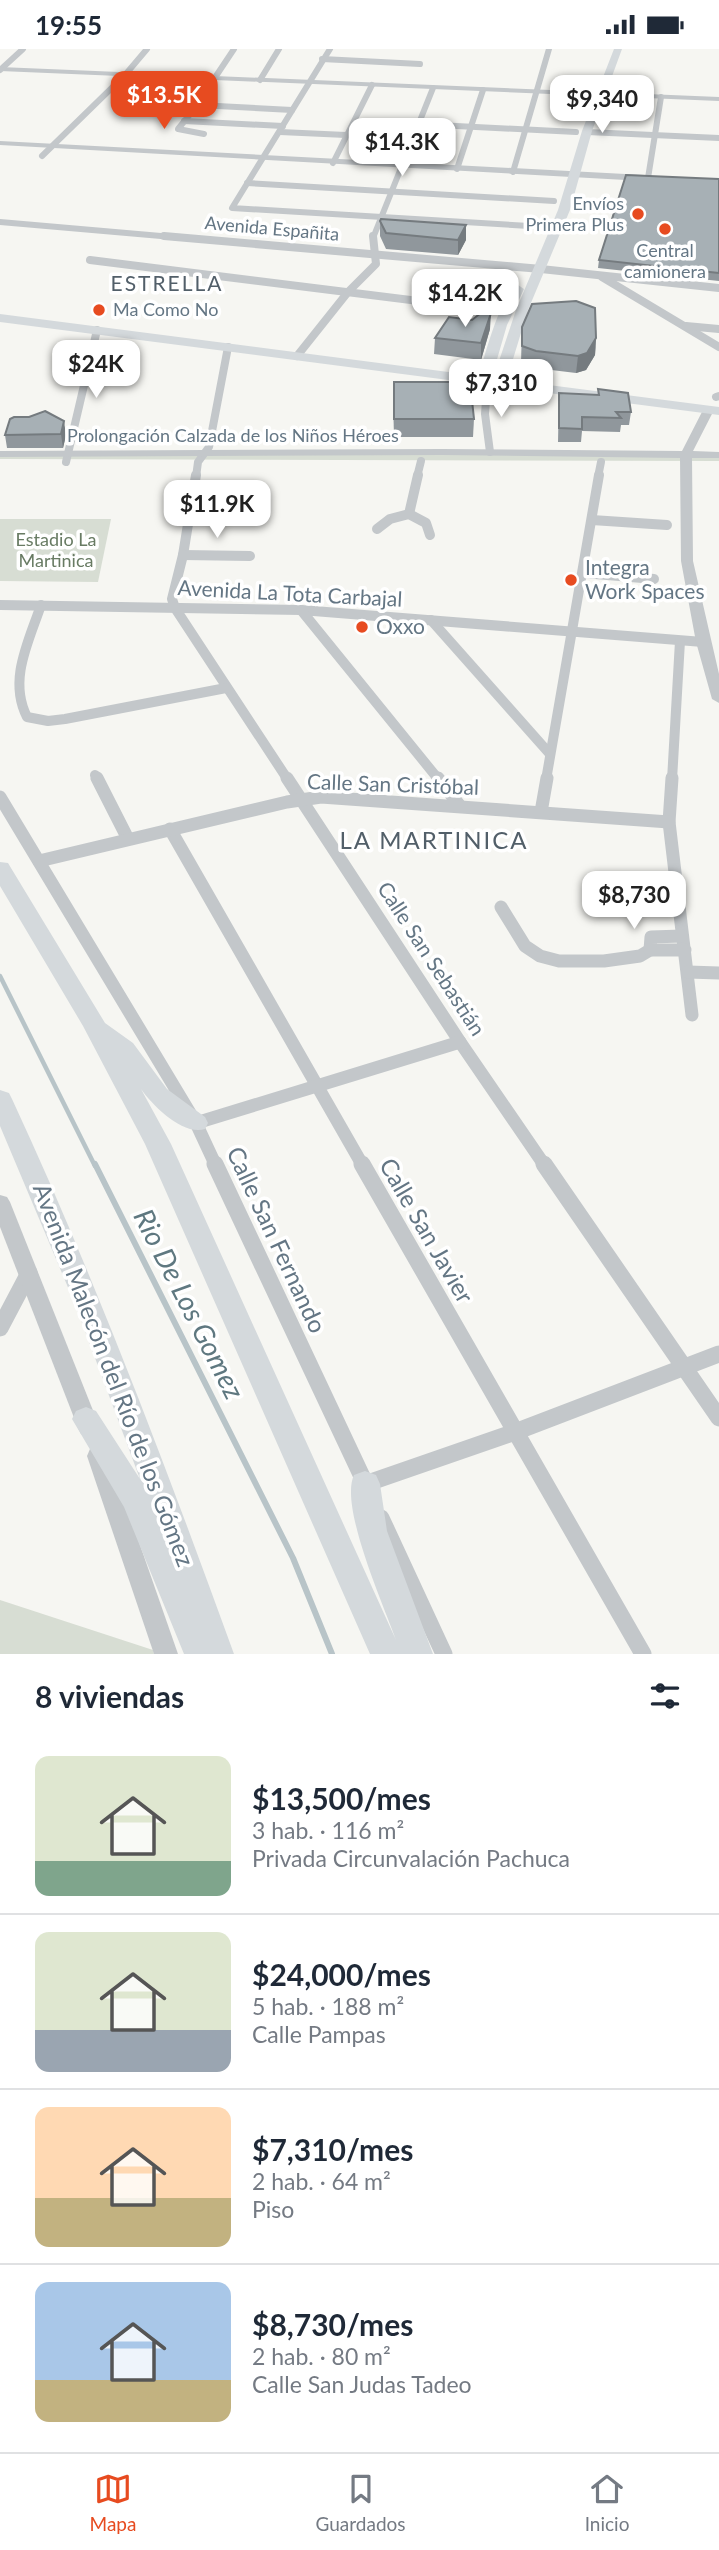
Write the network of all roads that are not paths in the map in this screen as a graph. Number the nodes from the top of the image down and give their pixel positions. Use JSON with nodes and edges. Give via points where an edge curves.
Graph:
{"nodes":[{"id":1,"x":23,"y":49,"type":"edge"},
{"id":2,"x":147,"y":49,"type":"edge"},
{"id":3,"x":234,"y":49,"type":"edge"},
{"id":4,"x":279,"y":49,"type":"edge"},
{"id":5,"x":330,"y":49,"type":"edge"},
{"id":6,"x":549,"y":49,"type":"edge"},
{"id":7,"x":607,"y":49,"type":"edge"},
{"id":8,"x":618,"y":49,"type":"edge"},
{"id":9,"x":322,"y":59,"type":"junction"},
{"id":10,"x":420,"y":64,"type":"dead end"},
{"id":11,"x":0,"y":70,"type":"edge"},
{"id":12,"x":125,"y":75,"type":"junction"},
{"id":13,"x":214,"y":79,"type":"junction"},
{"id":14,"x":260,"y":80,"type":"junction"},
{"id":15,"x":308,"y":82,"type":"junction"},
{"id":16,"x":372,"y":85,"type":"junction"},
{"id":17,"x":433,"y":88,"type":"junction"},
{"id":18,"x":209,"y":90,"type":"dead end"},
{"id":19,"x":483,"y":90,"type":"junction"},
{"id":20,"x":538,"y":92,"type":"junction"},
{"id":21,"x":590,"y":95,"type":"junction"},
{"id":22,"x":601,"y":95,"type":"junction"},
{"id":23,"x":661,"y":97,"type":"junction"},
{"id":24,"x":719,"y":99,"type":"edge"},
{"id":25,"x":198,"y":105,"type":"junction"},
{"id":26,"x":292,"y":110,"type":"junction"},
{"id":27,"x":184,"y":121,"type":"junction"},
{"id":28,"x":417,"y":124,"type":"junction"},
{"id":29,"x":473,"y":126,"type":"junction"},
{"id":30,"x":281,"y":129,"type":"junction"},
{"id":31,"x":525,"y":129,"type":"junction"},
{"id":32,"x":581,"y":132,"type":"junction"},
{"id":33,"x":204,"y":134,"type":"dead end"},
{"id":34,"x":346,"y":135,"type":"junction"},
{"id":35,"x":655,"y":135,"type":"junction"},
{"id":36,"x":719,"y":138,"type":"edge"},
{"id":37,"x":0,"y":143,"type":"edge"},
{"id":38,"x":52,"y":146,"type":"junction"},
{"id":39,"x":42,"y":156,"type":"dead end"},
{"id":40,"x":263,"y":158,"type":"junction"},
{"id":41,"x":333,"y":163,"type":"junction"},
{"id":42,"x":400,"y":166,"type":"junction"},
{"id":43,"x":457,"y":169,"type":"junction"},
{"id":44,"x":513,"y":171,"type":"junction"},
{"id":45,"x":570,"y":175,"type":"junction"},
{"id":46,"x":648,"y":178,"type":"junction"},
{"id":47,"x":660,"y":179,"type":"edge"},
{"id":48,"x":247,"y":183,"type":"junction"},
{"id":49,"x":389,"y":191,"type":"junction"},
{"id":50,"x":554,"y":201,"type":"junction"},
{"id":51,"x":379,"y":216,"type":"junction"},
{"id":52,"x":0,"y":222,"type":"edge"},
{"id":53,"x":546,"y":227,"type":"junction"},
{"id":54,"x":375,"y":254,"type":"junction"},
{"id":55,"x":90,"y":260,"type":"dead end"},
{"id":56,"x":535,"y":269,"type":"junction"},
{"id":57,"x":598,"y":275,"type":"junction"},
{"id":58,"x":719,"y":288,"type":"edge"},
{"id":59,"x":348,"y":292,"type":"junction"},
{"id":60,"x":0,"y":306,"type":"edge"},
{"id":61,"x":507,"y":311,"type":"junction"},
{"id":62,"x":0,"y":318,"type":"edge"},
{"id":63,"x":679,"y":325,"type":"junction"},
{"id":64,"x":719,"y":329,"type":"edge"},
{"id":65,"x":97,"y":330,"type":"junction"},
{"id":66,"x":228,"y":347,"type":"junction"},
{"id":67,"x":719,"y":347,"type":"edge"},
{"id":68,"x":302,"y":350,"type":"junction"},
{"id":69,"x":492,"y":377,"type":"junction"},
{"id":70,"x":716,"y":402,"type":"edge"},
{"id":71,"x":490,"y":452,"type":"junction"},
{"id":72,"x":0,"y":454,"type":"edge"},
{"id":73,"x":719,"y":455,"type":"edge"},
{"id":74,"x":202,"y":457,"type":"junction"},
{"id":75,"x":67,"y":458,"type":"junction"},
{"id":76,"x":685,"y":458,"type":"junction"},
{"id":77,"x":422,"y":461,"type":"junction"},
{"id":78,"x":0,"y":462,"type":"edge"},
{"id":79,"x":601,"y":462,"type":"junction"},
{"id":80,"x":719,"y":463,"type":"edge"},
{"id":81,"x":190,"y":509,"type":"junction"},
{"id":82,"x":253,"y":510,"type":"dead end"},
{"id":83,"x":408,"y":514,"type":"junction"},
{"id":84,"x":592,"y":520,"type":"junction"},
{"id":85,"x":667,"y":525,"type":"dead end"},
{"id":86,"x":377,"y":529,"type":"dead end"},
{"id":87,"x":430,"y":535,"type":"dead end"},
{"id":88,"x":183,"y":555,"type":"junction"},
{"id":89,"x":250,"y":556,"type":"dead end"},
{"id":90,"x":584,"y":573,"type":"junction"},
{"id":91,"x":654,"y":579,"type":"dead end"},
{"id":92,"x":0,"y":605,"type":"edge"},
{"id":93,"x":41,"y":605,"type":"junction"},
{"id":94,"x":175,"y":608,"type":"junction"},
{"id":95,"x":301,"y":610,"type":"junction"},
{"id":96,"x":431,"y":620,"type":"junction"},
{"id":97,"x":573,"y":632,"type":"junction"},
{"id":98,"x":680,"y":641,"type":"junction"},
{"id":99,"x":703,"y":642,"type":"junction"},
{"id":100,"x":226,"y":688,"type":"junction"},
{"id":101,"x":719,"y":699,"type":"edge"},
{"id":102,"x":550,"y":753,"type":"junction"},
{"id":103,"x":95,"y":775,"type":"dead end"},
{"id":104,"x":0,"y":797,"type":"edge"},
{"id":105,"x":301,"y":799,"type":"junction"},
{"id":106,"x":460,"y":806,"type":"junction"},
{"id":107,"x":541,"y":812,"type":"junction"},
{"id":108,"x":668,"y":822,"type":"junction"},
{"id":109,"x":170,"y":829,"type":"junction"},
{"id":110,"x":128,"y":839,"type":"junction"},
{"id":111,"x":39,"y":861,"type":"junction"},
{"id":112,"x":0,"y":868,"type":"edge"},
{"id":113,"x":501,"y":907,"type":"dead end"},
{"id":114,"x":682,"y":936,"type":"junction"},
{"id":115,"x":650,"y":950,"type":"junction"},
{"id":116,"x":685,"y":950,"type":"junction"},
{"id":117,"x":688,"y":972,"type":"junction"},
{"id":118,"x":719,"y":973,"type":"edge"},
{"id":119,"x":692,"y":1015,"type":"dead end"},
{"id":120,"x":95,"y":1026,"type":"junction"},
{"id":121,"x":460,"y":1042,"type":"junction"},
{"id":122,"x":318,"y":1086,"type":"junction"},
{"id":123,"x":0,"y":1099,"type":"edge"},
{"id":124,"x":196,"y":1123,"type":"junction"},
{"id":125,"x":0,"y":1202,"type":"edge"},
{"id":126,"x":29,"y":1273,"type":"junction"},
{"id":127,"x":0,"y":1328,"type":"edge"},
{"id":128,"x":719,"y":1354,"type":"edge"},
{"id":129,"x":684,"y":1366,"type":"junction"},
{"id":130,"x":719,"y":1418,"type":"edge"},
{"id":131,"x":86,"y":1419,"type":"junction"},
{"id":132,"x":514,"y":1432,"type":"junction"},
{"id":133,"x":365,"y":1483,"type":"junction"},
{"id":134,"x":166,"y":1654,"type":"edge"},
{"id":135,"x":201,"y":1654,"type":"edge"},
{"id":136,"x":218,"y":1654,"type":"edge"},
{"id":137,"x":386,"y":1654,"type":"edge"},
{"id":138,"x":417,"y":1654,"type":"edge"},
{"id":139,"x":444,"y":1654,"type":"edge"},
{"id":140,"x":643,"y":1654,"type":"edge"}],
"edges":[{"from":1,"to":11,"type":"street"},
{"from":2,"to":12,"type":"street"},
{"from":3,"to":13,"type":"street"},
{"from":4,"to":14,"type":"street"},
{"from":5,"to":9,"type":"street"},
{"from":6,"to":20,"type":"street"},
{"from":7,"to":21,"type":"main road"},
{"from":8,"to":22,"type":"main road"},
{"from":9,"to":10,"type":"street"},
{"from":9,"to":15,"type":"street"},
{"from":11,"to":12,"type":"street"},
{"from":12,"to":13,"type":"street"},
{"from":12,"to":38,"type":"street"},
{"from":13,"to":14,"type":"street"},
{"from":14,"to":15,"type":"street"},
{"from":15,"to":16,"type":"street"},
{"from":15,"to":26,"type":"street"},
{"from":16,"to":17,"type":"street"},
{"from":16,"to":34,"type":"street"},
{"from":17,"to":19,"type":"street"},
{"from":17,"to":28,"type":"street"},
{"from":18,"to":25,"type":"street"},
{"from":19,"to":20,"type":"street"},
{"from":19,"to":29,"type":"street"},
{"from":20,"to":21,"type":"street"},
{"from":20,"to":31,"type":"street"},
{"from":21,"to":22,"type":"street"},
{"from":21,"to":32,"type":"main road"},
{"from":22,"to":23,"type":"street"},
{"from":22,"to":32,"type":"main road"},
{"from":23,"to":24,"type":"street"},
{"from":23,"to":35,"type":"street"},
{"from":25,"to":26,"type":"street"},
{"from":25,"to":27,"type":"street"},
{"from":26,"to":30,"type":"street"},
{"from":27,"to":30,"type":"street"},
{"from":27,"to":33,"type":"street","via":[[178,130]]},
{"from":28,"to":29,"type":"street"},
{"from":28,"to":42,"type":"street"},
{"from":29,"to":31,"type":"street"},
{"from":29,"to":43,"type":"street"},
{"from":30,"to":34,"type":"street"},
{"from":30,"to":40,"type":"street"},
{"from":31,"to":32,"type":"street"},
{"from":31,"to":44,"type":"street"},
{"from":32,"to":35,"type":"street"},
{"from":32,"to":45,"type":"main road"},
{"from":34,"to":41,"type":"street"},
{"from":35,"to":36,"type":"street"},
{"from":35,"to":46,"type":"street"},
{"from":37,"to":38,"type":"street"},
{"from":38,"to":39,"type":"street"},
{"from":38,"to":40,"type":"street"},
{"from":40,"to":41,"type":"street"},
{"from":40,"to":48,"type":"street"},
{"from":41,"to":42,"type":"street"},
{"from":42,"to":43,"type":"street"},
{"from":42,"to":49,"type":"street"},
{"from":43,"to":44,"type":"street"},
{"from":44,"to":45,"type":"street"},
{"from":45,"to":46,"type":"street"},
{"from":45,"to":50,"type":"main road"},
{"from":45,"to":56,"type":"main road"},
{"from":46,"to":47,"type":"street"},
{"from":48,"to":49,"type":"street"},
{"from":48,"to":51,"type":"street","via":[[232,208]]},
{"from":49,"to":50,"type":"street"},
{"from":49,"to":51,"type":"street"},
{"from":50,"to":53,"type":"main road"},
{"from":51,"to":53,"type":"street"},
{"from":51,"to":54,"type":"street","via":[[372,240]]},
{"from":52,"to":54,"type":"street","name":"Avenida Españita"},
{"from":53,"to":56,"type":"main road"},
{"from":54,"to":56,"type":"street","name":"Avenida Españita"},
{"from":54,"to":59,"type":"street","via":[[376,264]]},
{"from":55,"to":59,"type":"street"},
{"from":56,"to":57,"type":"street","name":"Avenida Españita"},
{"from":56,"to":61,"type":"main road"},
{"from":56,"to":69,"type":"main road"},
{"from":57,"to":58,"type":"street","name":"Avenida Españita"},
{"from":57,"to":63,"type":"street"},
{"from":59,"to":61,"type":"street"},
{"from":59,"to":68,"type":"street"},
{"from":60,"to":68,"type":"main road"},
{"from":61,"to":69,"type":"main road"},
{"from":62,"to":65,"type":"main road"},
{"from":63,"to":64,"type":"street"},
{"from":63,"to":67,"type":"street"},
{"from":65,"to":66,"type":"main road"},
{"from":65,"to":75,"type":"street"},
{"from":66,"to":68,"type":"main road"},
{"from":66,"to":74,"type":"street"},
{"from":68,"to":69,"type":"main road"},
{"from":69,"to":70,"type":"main road"},
{"from":69,"to":71,"type":"street","via":[[485,414]]},
{"from":70,"to":76,"type":"street"},
{"from":71,"to":74,"type":"street","name":"Prolongación Calzada de los Niños Héroes"},
{"from":71,"to":76,"type":"street","name":"Prolongación Calzada de los Niños Héroes"},
{"from":72,"to":75,"type":"street","name":"Prolongación Calzada de los Niños Héroes"},
{"from":73,"to":76,"type":"street","name":"Prolongación Calzada de los Niños Héroes"},
{"from":74,"to":75,"type":"street","name":"Prolongación Calzada de los Niños Héroes"},
{"from":74,"to":77,"type":"street","name":"Prolongación Calzada de los Niños Héroes"},
{"from":74,"to":81,"type":"street"},
{"from":75,"to":78,"type":"street","name":"Prolongación Calzada de los Niños Héroes"},
{"from":76,"to":79,"type":"street","name":"Prolongación Calzada de los Niños Héroes"},
{"from":76,"to":80,"type":"street","name":"Prolongación Calzada de los Niños Héroes"},
{"from":76,"to":99,"type":"street","via":[[687,569]]},
{"from":77,"to":79,"type":"street","name":"Prolongación Calzada de los Niños Héroes"},
{"from":77,"to":83,"type":"street"},
{"from":79,"to":84,"type":"street"},
{"from":81,"to":82,"type":"street"},
{"from":81,"to":88,"type":"street"},
{"from":83,"to":86,"type":"street"},
{"from":83,"to":87,"type":"street","via":[[426,523]]},
{"from":84,"to":85,"type":"street"},
{"from":84,"to":90,"type":"street"},
{"from":88,"to":89,"type":"street"},
{"from":88,"to":94,"type":"street","via":[[172,599]]},
{"from":90,"to":91,"type":"street"},
{"from":90,"to":97,"type":"street"},
{"from":92,"to":93,"type":"street","name":"Avenida La Tota Carbajal"},
{"from":93,"to":94,"type":"street","name":"Avenida La Tota Carbajal"},
{"from":93,"to":100,"type":"street","via":[[19,675],[21,708],[27,717],[65,719]]},
{"from":94,"to":95,"type":"street","name":"Avenida La Tota Carbajal"},
{"from":94,"to":100,"type":"street","name":"Calle San Sebastián"},
{"from":95,"to":96,"type":"street","name":"Avenida La Tota Carbajal"},
{"from":95,"to":106,"type":"street"},
{"from":96,"to":97,"type":"street","name":"Avenida La Tota Carbajal"},
{"from":96,"to":102,"type":"street"},
{"from":97,"to":98,"type":"street","name":"Avenida La Tota Carbajal"},
{"from":97,"to":102,"type":"street"},
{"from":98,"to":99,"type":"street","name":"Avenida La Tota Carbajal"},
{"from":98,"to":108,"type":"street"},
{"from":99,"to":101,"type":"street"},
{"from":100,"to":105,"type":"street","name":"Calle San Sebastián"},
{"from":102,"to":107,"type":"street"},
{"from":103,"to":110,"type":"street"},
{"from":104,"to":111,"type":"street","name":"Calle San Fernando"},
{"from":105,"to":106,"type":"street","name":"Calle San Cristóbal"},
{"from":105,"to":109,"type":"street","name":"Calle San Cristóbal"},
{"from":105,"to":121,"type":"street","name":"Calle San Sebastián"},
{"from":106,"to":107,"type":"street","name":"Calle San Cristóbal"},
{"from":107,"to":108,"type":"street","name":"Calle San Cristóbal"},
{"from":108,"to":114,"type":"street"},
{"from":109,"to":110,"type":"street","name":"Calle San Cristóbal"},
{"from":109,"to":122,"type":"street","name":"Calle San Javier"},
{"from":110,"to":111,"type":"street","name":"Calle San Cristóbal"},
{"from":111,"to":124,"type":"street","name":"Calle San Fernando"},
{"from":112,"to":120,"type":"main road"},
{"from":113,"to":115,"type":"street","via":[[525,946],[540,956],[559,961],[626,959]]},
{"from":114,"to":115,"type":"street","via":[[651,937]]},
{"from":114,"to":116,"type":"street"},
{"from":115,"to":116,"type":"street"},
{"from":116,"to":117,"type":"street"},
{"from":117,"to":118,"type":"street"},
{"from":117,"to":119,"type":"street"},
{"from":120,"to":124,"type":"main road","via":[[118,1042],[158,1095]]},
{"from":120,"to":137,"type":"main road","via":[[158,1145]]},
{"from":121,"to":122,"type":"street"},
{"from":121,"to":129,"type":"street","name":"Calle San Sebastián"},
{"from":122,"to":124,"type":"street"},
{"from":122,"to":132,"type":"street","name":"Calle San Javier"},
{"from":123,"to":136,"type":"main road","name":"Avenida Malecón del Río de los Gómez","via":[[42,1189],[138,1430]]},
{"from":124,"to":133,"type":"street","name":"Calle San Fernando"},
{"from":125,"to":126,"type":"street"},
{"from":126,"to":127,"type":"street"},
{"from":126,"to":131,"type":"street"},
{"from":128,"to":129,"type":"street"},
{"from":129,"to":130,"type":"street","name":"Calle San Sebastián"},
{"from":129,"to":132,"type":"street"},
{"from":131,"to":134,"type":"street"},
{"from":131,"to":135,"type":"main road","via":[[144,1518]]},
{"from":132,"to":133,"type":"street"},
{"from":132,"to":140,"type":"street","name":"Calle San Javier"},
{"from":133,"to":138,"type":"main road","via":[[372,1531]]},
{"from":133,"to":139,"type":"street","name":"Calle San Fernando"}]}
